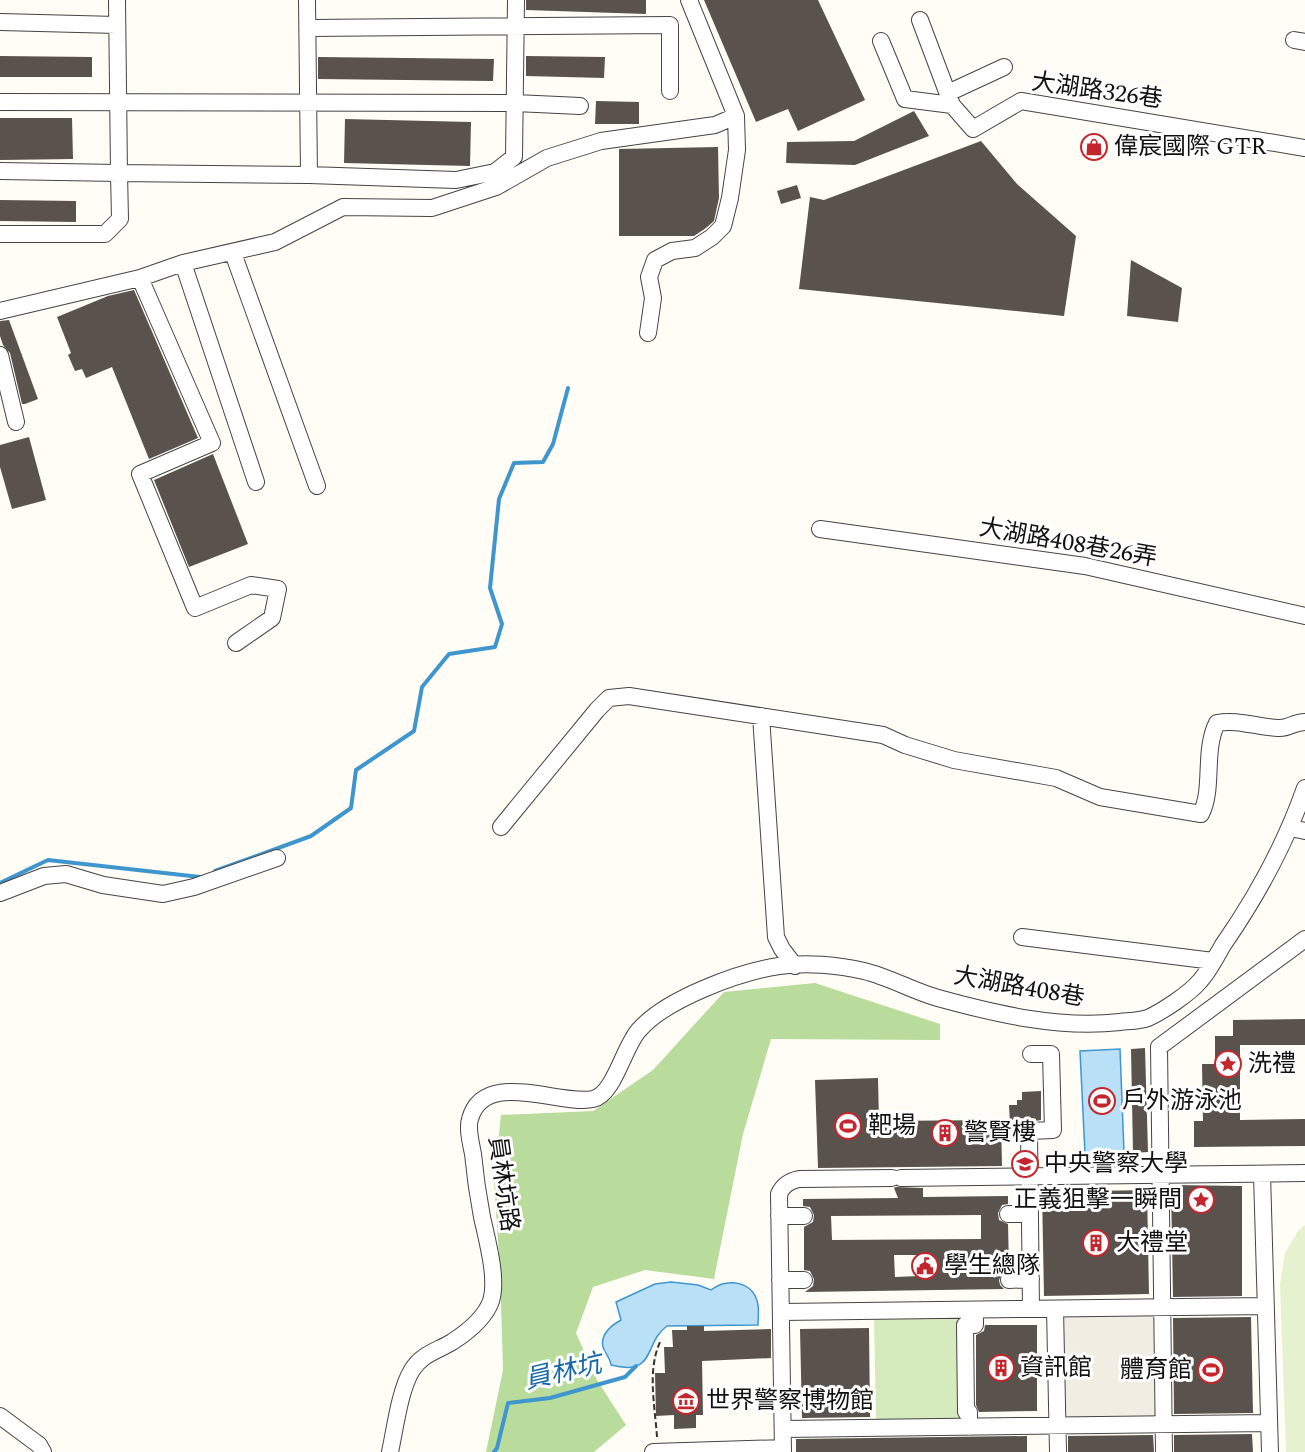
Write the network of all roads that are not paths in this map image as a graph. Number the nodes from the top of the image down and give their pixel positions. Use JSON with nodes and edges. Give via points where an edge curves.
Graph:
{"nodes":[{"id":1,"x":117,"y":0,"type":"edge"},
{"id":2,"x":307,"y":0,"type":"edge"},
{"id":3,"x":516,"y":0,"type":"edge"},
{"id":4,"x":689,"y":0,"type":"edge"},
{"id":5,"x":920,"y":20,"type":"dead end"},
{"id":6,"x":0,"y":22,"type":"edge"},
{"id":7,"x":117,"y":25,"type":"junction"},
{"id":8,"x":516,"y":26,"type":"junction"},
{"id":9,"x":308,"y":27,"type":"junction"},
{"id":10,"x":881,"y":41,"type":"dead end"},
{"id":11,"x":1004,"y":67,"type":"dead end"},
{"id":12,"x":670,"y":92,"type":"dead end"},
{"id":13,"x":950,"y":99,"type":"junction"},
{"id":14,"x":0,"y":102,"type":"edge"},
{"id":15,"x":118,"y":102,"type":"junction"},
{"id":16,"x":308,"y":103,"type":"junction"},
{"id":17,"x":515,"y":104,"type":"junction"},
{"id":18,"x":580,"y":106,"type":"dead end"},
{"id":19,"x":736,"y":116,"type":"junction"},
{"id":20,"x":1305,"y":148,"type":"edge"},
{"id":21,"x":0,"y":171,"type":"edge"},
{"id":22,"x":119,"y":173,"type":"junction"},
{"id":23,"x":309,"y":175,"type":"junction"},
{"id":24,"x":0,"y":234,"type":"edge"},
{"id":25,"x":233,"y":253,"type":"junction"},
{"id":26,"x":183,"y":263,"type":"junction"},
{"id":27,"x":140,"y":278,"type":"junction"},
{"id":28,"x":0,"y":311,"type":"edge"},
{"id":29,"x":648,"y":333,"type":"dead end"},
{"id":30,"x":0,"y":355,"type":"edge"},
{"id":31,"x":16,"y":422,"type":"dead end"},
{"id":32,"x":256,"y":482,"type":"dead end"},
{"id":33,"x":317,"y":486,"type":"dead end"},
{"id":34,"x":820,"y":529,"type":"dead end"},
{"id":35,"x":1305,"y":616,"type":"edge"},
{"id":36,"x":236,"y":643,"type":"dead end"},
{"id":37,"x":761,"y":716,"type":"junction"},
{"id":38,"x":1305,"y":722,"type":"edge"},
{"id":39,"x":1305,"y":788,"type":"edge"},
{"id":40,"x":501,"y":827,"type":"dead end"},
{"id":41,"x":1297,"y":830,"type":"edge"},
{"id":42,"x":277,"y":858,"type":"dead end"},
{"id":43,"x":0,"y":893,"type":"edge"},
{"id":44,"x":1022,"y":937,"type":"dead end"},
{"id":45,"x":1305,"y":939,"type":"edge"},
{"id":46,"x":1213,"y":961,"type":"junction"},
{"id":47,"x":789,"y":965,"type":"junction"},
{"id":48,"x":1031,"y":1054,"type":"dead end"},
{"id":49,"x":1305,"y":1173,"type":"edge"},
{"id":50,"x":1262,"y":1174,"type":"junction"},
{"id":51,"x":1161,"y":1175,"type":"junction"},
{"id":52,"x":1030,"y":1176,"type":"junction"},
{"id":53,"x":1008,"y":1214,"type":"dead end"},
{"id":54,"x":1030,"y":1214,"type":"junction"},
{"id":55,"x":779,"y":1216,"type":"junction"},
{"id":56,"x":804,"y":1216,"type":"dead end"},
{"id":57,"x":780,"y":1280,"type":"junction"},
{"id":58,"x":804,"y":1280,"type":"dead end"},
{"id":59,"x":1009,"y":1280,"type":"dead end"},
{"id":60,"x":1031,"y":1280,"type":"junction"},
{"id":61,"x":1266,"y":1306,"type":"junction"},
{"id":62,"x":1162,"y":1307,"type":"junction"},
{"id":63,"x":1031,"y":1309,"type":"junction"},
{"id":64,"x":1055,"y":1309,"type":"junction"},
{"id":65,"x":975,"y":1310,"type":"junction"},
{"id":66,"x":781,"y":1312,"type":"junction"},
{"id":67,"x":0,"y":1416,"type":"edge"},
{"id":68,"x":1269,"y":1424,"type":"junction"},
{"id":69,"x":1058,"y":1426,"type":"junction"},
{"id":70,"x":1164,"y":1426,"type":"junction"},
{"id":71,"x":969,"y":1427,"type":"junction"},
{"id":72,"x":783,"y":1429,"type":"junction"},
{"id":73,"x":783,"y":1450,"type":"edge"},
{"id":74,"x":656,"y":1451,"type":"edge"},
{"id":75,"x":44,"y":1452,"type":"edge"},
{"id":76,"x":390,"y":1452,"type":"edge"},
{"id":77,"x":1058,"y":1452,"type":"edge"},
{"id":78,"x":1164,"y":1452,"type":"edge"},
{"id":79,"x":1270,"y":1452,"type":"edge"}],
"edges":[{"from":1,"to":7,"type":"street"},
{"from":2,"to":9,"type":"street"},
{"from":3,"to":8,"type":"street"},
{"from":4,"to":19,"type":"street"},
{"from":5,"to":13,"type":"street","name":"大湖路326巷"},
{"from":6,"to":7,"type":"street"},
{"from":7,"to":15,"type":"street"},
{"from":8,"to":9,"type":"street"},
{"from":8,"to":12,"type":"street","via":[[670,25]]},
{"from":8,"to":17,"type":"street"},
{"from":9,"to":16,"type":"street"},
{"from":10,"to":13,"type":"street","via":[[905,99]]},
{"from":11,"to":13,"type":"street"},
{"from":13,"to":20,"type":"street","name":"大湖路326巷","via":[[973,129],[1021,101]]},
{"from":14,"to":15,"type":"street"},
{"from":15,"to":16,"type":"street"},
{"from":15,"to":22,"type":"street"},
{"from":16,"to":17,"type":"street"},
{"from":16,"to":23,"type":"street"},
{"from":17,"to":18,"type":"street"},
{"from":17,"to":23,"type":"street","via":[[514,157],[495,172],[456,180]]},
{"from":19,"to":25,"type":"street","via":[[715,125],[601,141],[547,159],[496,187],[432,208],[343,207],[275,242]]},
{"from":19,"to":29,"type":"street","via":[[737,150],[723,226],[695,248],[672,251],[655,260],[649,276],[653,298]]},
{"from":21,"to":22,"type":"street"},
{"from":22,"to":23,"type":"street"},
{"from":22,"to":24,"type":"street","via":[[120,219],[105,234]]},
{"from":25,"to":26,"type":"street"},
{"from":25,"to":33,"type":"street"},
{"from":26,"to":27,"type":"street"},
{"from":26,"to":32,"type":"street"},
{"from":27,"to":28,"type":"street"},
{"from":27,"to":36,"type":"street","via":[[212,443],[140,474],[195,608],[250,585],[278,589],[272,618]]},
{"from":30,"to":31,"type":"street"},
{"from":34,"to":35,"type":"street","name":"大湖路408巷26弄","via":[[1085,566]]},
{"from":37,"to":38,"type":"street","via":[[883,735],[954,760],[1056,778],[1100,797],[1201,814],[1210,736],[1217,723],[1286,728],[1295,722]]},
{"from":37,"to":40,"type":"street","via":[[629,696],[609,698]]},
{"from":37,"to":47,"type":"street","via":[[776,937]]},
{"from":39,"to":41,"type":"street","name":"大湖路408巷"},
{"from":41,"to":46,"type":"street","name":"大湖路408巷"},
{"from":42,"to":43,"type":"street","via":[[163,894],[103,885],[66,873],[44,876]]},
{"from":44,"to":46,"type":"street"},
{"from":45,"to":51,"type":"street","via":[[1159,1047]]},
{"from":46,"to":47,"type":"street","name":"大湖路408巷","via":[[1200,982],[1146,1019],[1103,1024],[1054,1023],[999,1013],[935,997],[865,971]]},
{"from":47,"to":76,"type":"street","name":"員林坑路","via":[[751,972],[662,1010],[639,1029],[608,1088],[593,1099],[516,1091],[490,1095],[478,1104],[470,1119],[471,1138],[493,1282],[491,1301],[470,1328],[428,1353],[413,1368]]},
{"from":48,"to":52,"type":"street","via":[[1051,1054],[1053,1130],[1029,1131]]},
{"from":49,"to":50,"type":"street"},
{"from":50,"to":51,"type":"street"},
{"from":50,"to":61,"type":"street"},
{"from":51,"to":52,"type":"street"},
{"from":51,"to":62,"type":"street"},
{"from":52,"to":54,"type":"street"},
{"from":52,"to":55,"type":"street","via":[[791,1181],[779,1194]]},
{"from":53,"to":54,"type":"street"},
{"from":54,"to":60,"type":"street"},
{"from":55,"to":56,"type":"street"},
{"from":55,"to":57,"type":"street"},
{"from":57,"to":58,"type":"street"},
{"from":57,"to":66,"type":"street"},
{"from":59,"to":60,"type":"street"},
{"from":60,"to":63,"type":"street"},
{"from":61,"to":62,"type":"street"},
{"from":61,"to":68,"type":"street"},
{"from":62,"to":64,"type":"street"},
{"from":62,"to":70,"type":"street"},
{"from":63,"to":64,"type":"street"},
{"from":63,"to":65,"type":"street"},
{"from":64,"to":69,"type":"street"},
{"from":65,"to":66,"type":"street"},
{"from":65,"to":71,"type":"street","via":[[975,1325],[965,1325]]},
{"from":66,"to":72,"type":"street"},
{"from":67,"to":75,"type":"street"},
{"from":68,"to":70,"type":"street"},
{"from":68,"to":79,"type":"street"},
{"from":69,"to":70,"type":"street"},
{"from":69,"to":71,"type":"street"},
{"from":69,"to":77,"type":"street"},
{"from":70,"to":78,"type":"street"},
{"from":71,"to":72,"type":"street"},
{"from":72,"to":73,"type":"street"},
{"from":73,"to":74,"type":"street"}]}
